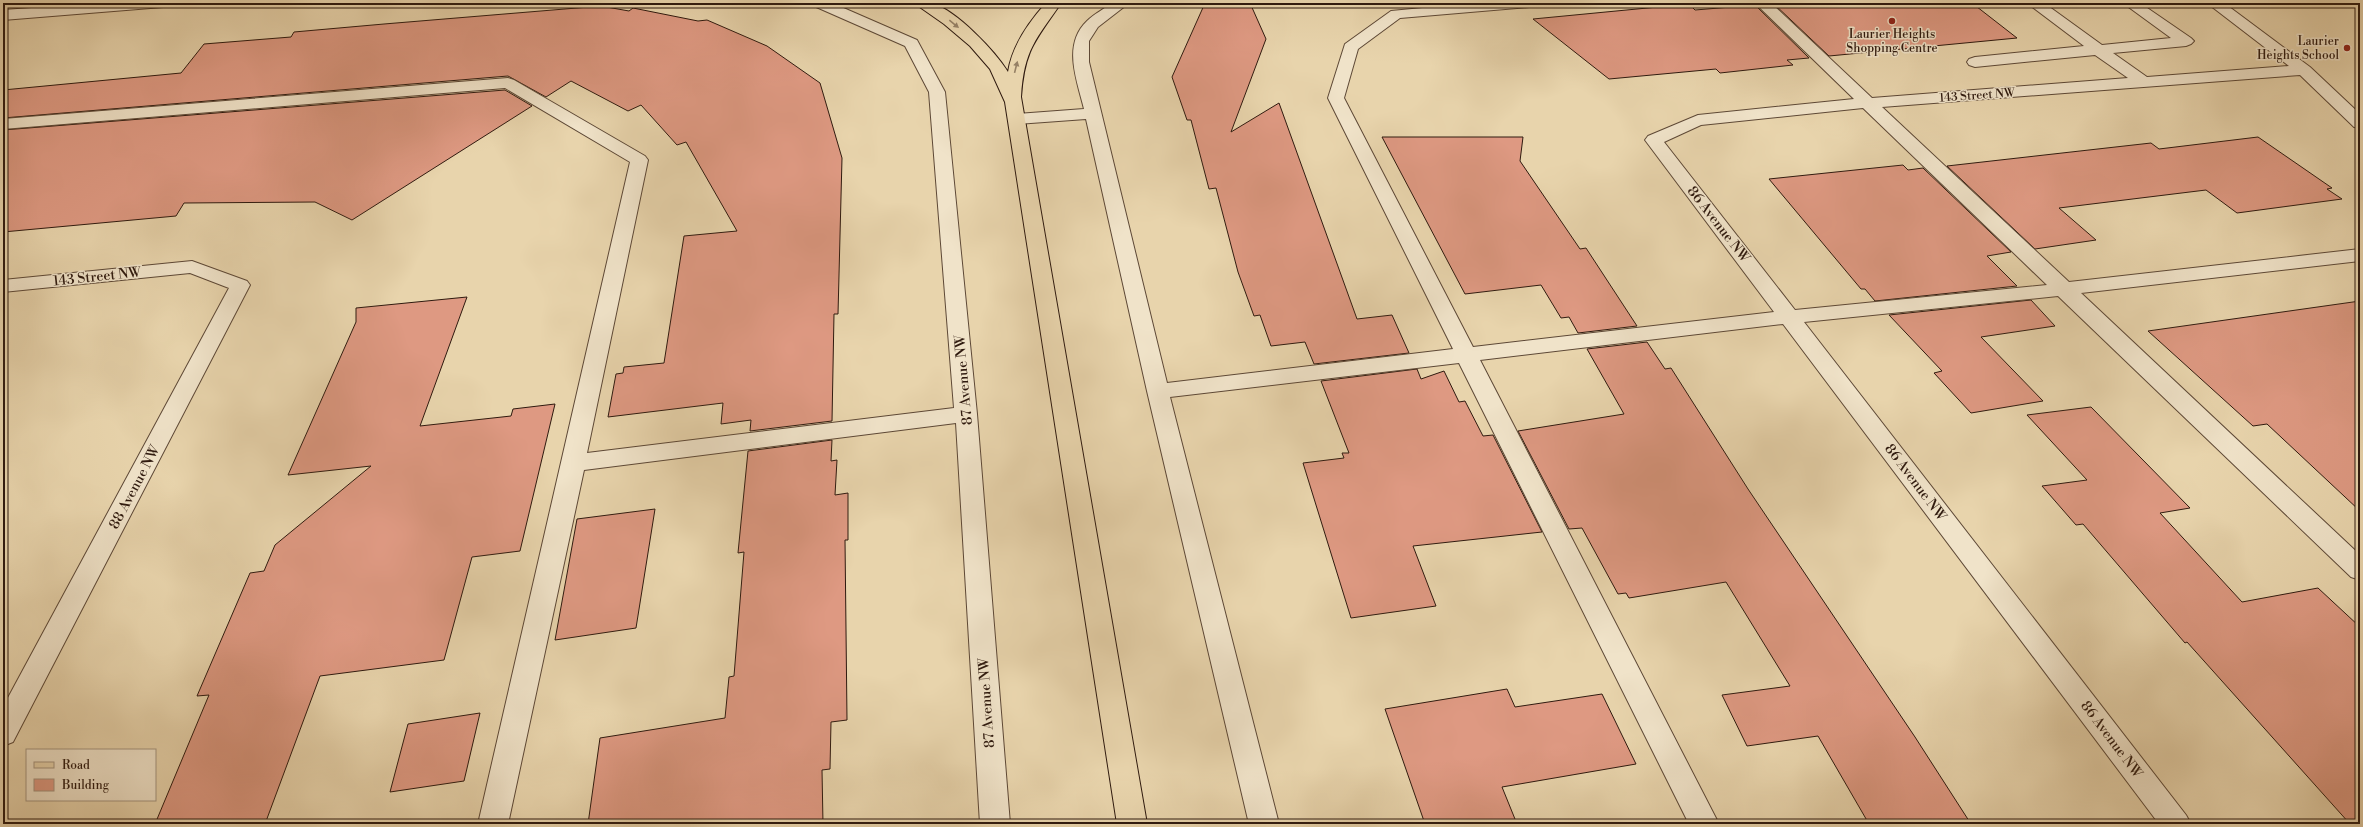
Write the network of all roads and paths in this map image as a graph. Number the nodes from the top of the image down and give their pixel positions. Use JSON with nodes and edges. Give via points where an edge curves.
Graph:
{"nodes":[{"id":1,"x":163,"y":3,"type":"edge"},
{"id":2,"x":819,"y":3,"type":"edge"},
{"id":3,"x":921,"y":3,"type":"edge"},
{"id":4,"x":1054,"y":3,"type":"edge"},
{"id":5,"x":1122,"y":3,"type":"edge"},
{"id":6,"x":1530,"y":3,"type":"edge"},
{"id":7,"x":1762,"y":3,"type":"edge"},
{"id":8,"x":2034,"y":3,"type":"edge"},
{"id":9,"x":2130,"y":3,"type":"edge"},
{"id":10,"x":2214,"y":3,"type":"edge"},
{"id":11,"x":3,"y":15,"type":"edge"},
{"id":12,"x":2098,"y":50,"type":"junction"},
{"id":13,"x":1975,"y":62,"type":"dead end"},
{"id":14,"x":2304,"y":70,"type":"junction"},
{"id":15,"x":2143,"y":82,"type":"junction"},
{"id":16,"x":1868,"y":103,"type":"junction"},
{"id":17,"x":1092,"y":113,"type":"junction"},
{"id":18,"x":1017,"y":119,"type":"junction"},
{"id":19,"x":2360,"y":123,"type":"edge"},
{"id":20,"x":3,"y":124,"type":"edge"},
{"id":21,"x":1654,"y":140,"type":"joint"},
{"id":22,"x":2360,"y":255,"type":"edge"},
{"id":23,"x":192,"y":267,"type":"joint"},
{"id":24,"x":3,"y":286,"type":"edge"},
{"id":25,"x":2064,"y":289,"type":"junction"},
{"id":26,"x":1790,"y":317,"type":"junction"},
{"id":27,"x":1467,"y":356,"type":"junction"},
{"id":28,"x":1158,"y":391,"type":"junction"},
{"id":29,"x":966,"y":414,"type":"junction"},
{"id":30,"x":574,"y":463,"type":"junction"},
{"id":31,"x":2360,"y":570,"type":"edge"},
{"id":32,"x":3,"y":734,"type":"edge"},
{"id":33,"x":493,"y":824,"type":"edge"},
{"id":34,"x":994,"y":824,"type":"edge"},
{"id":35,"x":1132,"y":824,"type":"edge"},
{"id":36,"x":1264,"y":824,"type":"edge"},
{"id":37,"x":1704,"y":824,"type":"edge"},
{"id":38,"x":2176,"y":824,"type":"edge"}],
"edges":[{"from":1,"to":11,"type":"street"},
{"from":2,"to":29,"type":"street","name":"87 Avenue NW","via":[[911,43],[938,92]]},
{"from":3,"to":18,"type":"main road","one_way":true,"via":[[947,19],[986,54],[1000,74]]},
{"from":18,"to":4,"type":"main road","one_way":true,"via":[[1013,97],[1014,76],[1019,56],[1036,25]]},
{"from":5,"to":17,"type":"street","via":[[1092,24],[1081,41],[1081,62]]},
{"from":6,"to":27,"type":"street","via":[[1396,14],[1352,47],[1336,98]]},
{"from":7,"to":16,"type":"street"},
{"from":8,"to":12,"type":"street"},
{"from":9,"to":12,"type":"street","via":[[2186,41]]},
{"from":10,"to":14,"type":"street"},
{"from":12,"to":13,"type":"street"},
{"from":12,"to":15,"type":"street"},
{"from":14,"to":15,"type":"street","name":"143 Street NW"},
{"from":14,"to":19,"type":"street"},
{"from":15,"to":16,"type":"street","name":"143 Street NW"},
{"from":16,"to":21,"type":"street","name":"143 Street NW","via":[[1698,120]]},
{"from":16,"to":25,"type":"street"},
{"from":17,"to":18,"type":"street"},
{"from":17,"to":28,"type":"street"},
{"from":18,"to":35,"type":"main road"},
{"from":20,"to":30,"type":"street","via":[[508,83],[639,160]]},
{"from":21,"to":26,"type":"street","name":"86 Avenue NW"},
{"from":22,"to":25,"type":"street"},
{"from":23,"to":24,"type":"street","name":"143 Street NW"},
{"from":23,"to":32,"type":"street","name":"88 Avenue NW","via":[[240,285]]},
{"from":25,"to":26,"type":"street"},
{"from":25,"to":31,"type":"street"},
{"from":26,"to":27,"type":"street"},
{"from":26,"to":38,"type":"street","name":"86 Avenue NW"},
{"from":27,"to":28,"type":"street"},
{"from":27,"to":37,"type":"street"},
{"from":28,"to":36,"type":"street"},
{"from":29,"to":30,"type":"street"},
{"from":29,"to":34,"type":"street","name":"87 Avenue NW"},
{"from":30,"to":33,"type":"street"}]}
